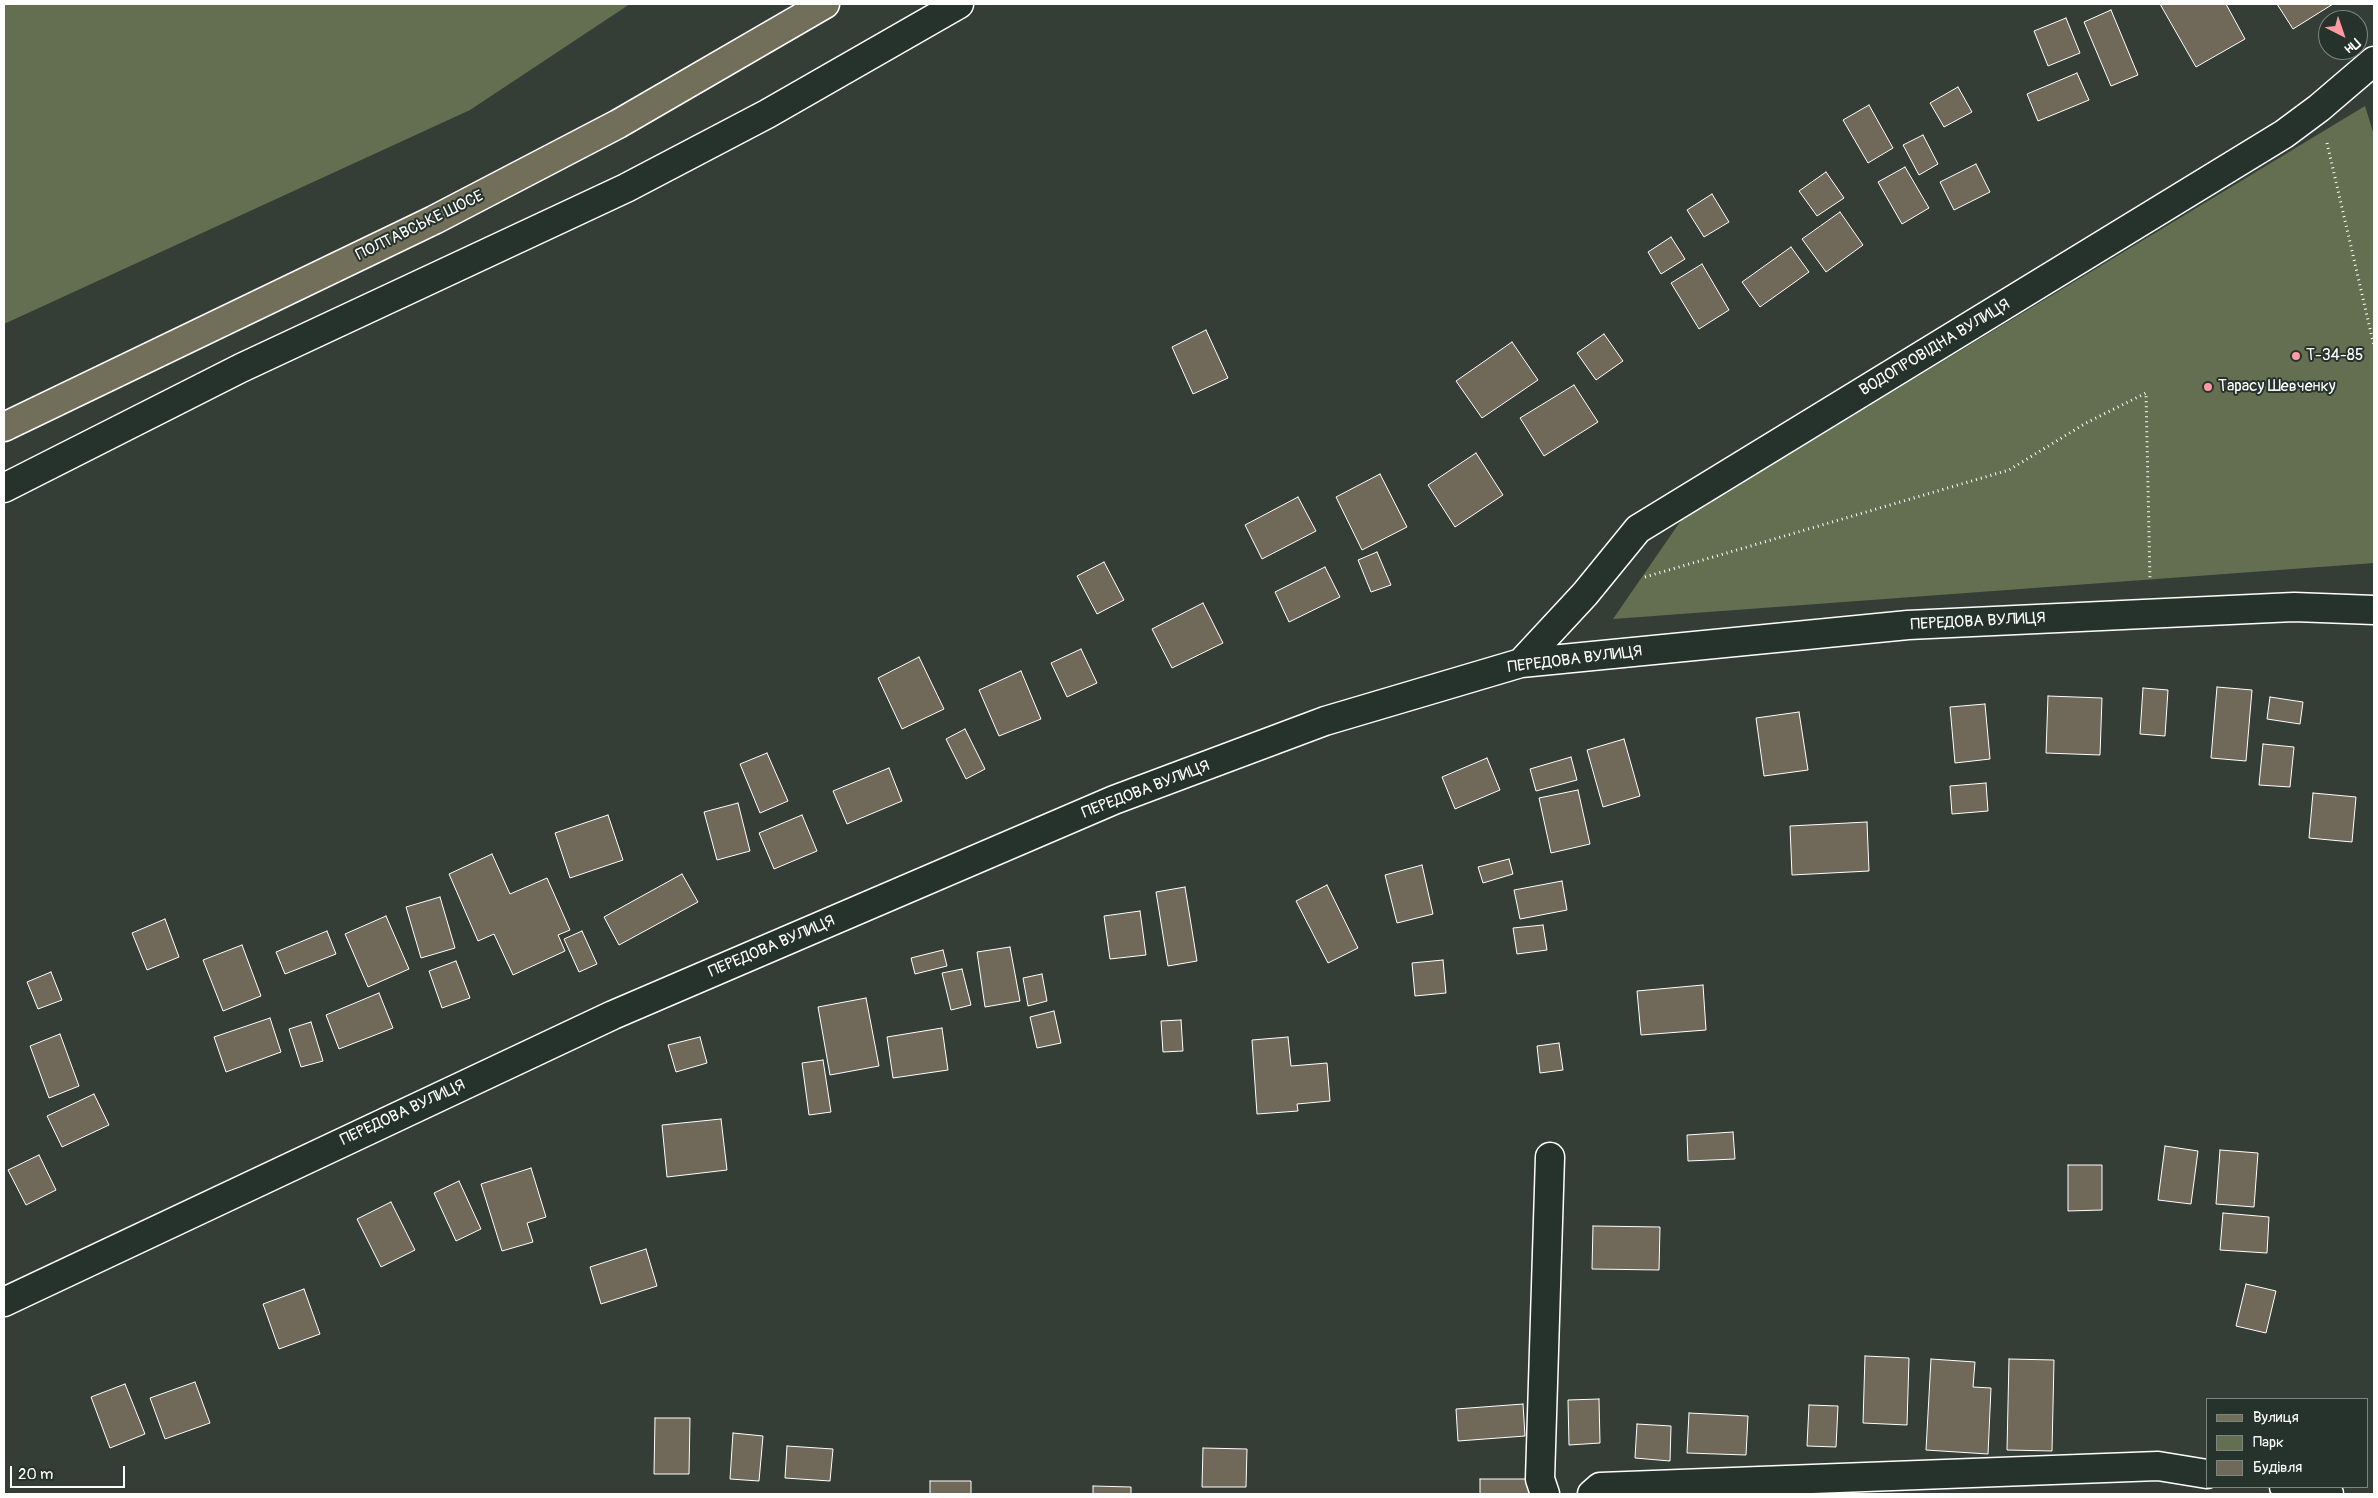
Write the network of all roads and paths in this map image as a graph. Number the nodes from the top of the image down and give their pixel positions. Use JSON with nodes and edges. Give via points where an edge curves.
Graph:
{"nodes":[{"id":1,"x":825,"y":4,"type":"edge"},
{"id":2,"x":959,"y":4,"type":"edge"},
{"id":3,"x":2374,"y":61,"type":"edge"},
{"id":4,"x":2319,"y":108,"type":"junction"},
{"id":5,"x":2374,"y":346,"type":"edge"},
{"id":6,"x":4,"y":427,"type":"edge"},
{"id":7,"x":4,"y":488,"type":"edge"},
{"id":8,"x":1641,"y":578,"type":"dead end"},
{"id":9,"x":2374,"y":610,"type":"edge"},
{"id":10,"x":2152,"y":614,"type":"junction"},
{"id":11,"x":1521,"y":663,"type":"junction"},
{"id":12,"x":1550,"y":1157,"type":"dead end"},
{"id":13,"x":4,"y":1302,"type":"edge"},
{"id":14,"x":2206,"y":1474,"type":"edge"},
{"id":15,"x":2290,"y":1488,"type":"edge"},
{"id":16,"x":1545,"y":1494,"type":"edge"},
{"id":17,"x":1592,"y":1494,"type":"edge"},
{"id":18,"x":2329,"y":1494,"type":"edge"}],
"edges":[{"from":1,"to":6,"type":"main road","name":"ПОЛТАВСЬКЕ ШОСЕ","via":[[618,124],[443,216]]},
{"from":2,"to":7,"type":"street","via":[[767,114],[626,188],[241,368]]},
{"from":3,"to":4,"type":"street","name":"ВОДОПРОВІДНА ВУЛИЦЯ"},
{"from":4,"to":5,"type":"path"},
{"from":4,"to":11,"type":"street","name":"ВОДОПРОВІДНА ВУЛИЦЯ","via":[[2284,134],[1638,529],[1585,594]]},
{"from":8,"to":10,"type":"path","via":[[2009,470],[2086,423],[2146,393]]},
{"from":9,"to":10,"type":"street","name":"ПЕРЕДОВА ВУЛИЦЯ","via":[[2294,607]]},
{"from":10,"to":11,"type":"street","name":"ПЕРЕДОВА ВУЛИЦЯ","via":[[1908,625]]},
{"from":11,"to":13,"type":"street","name":"ПЕРЕДОВА ВУЛИЦЯ","via":[[1324,721],[1114,800],[613,1015]]},
{"from":12,"to":16,"type":"street","via":[[1540,1479]]},
{"from":14,"to":17,"type":"street","via":[[2158,1466],[1600,1487]]},
{"from":15,"to":18,"type":"street"}]}
